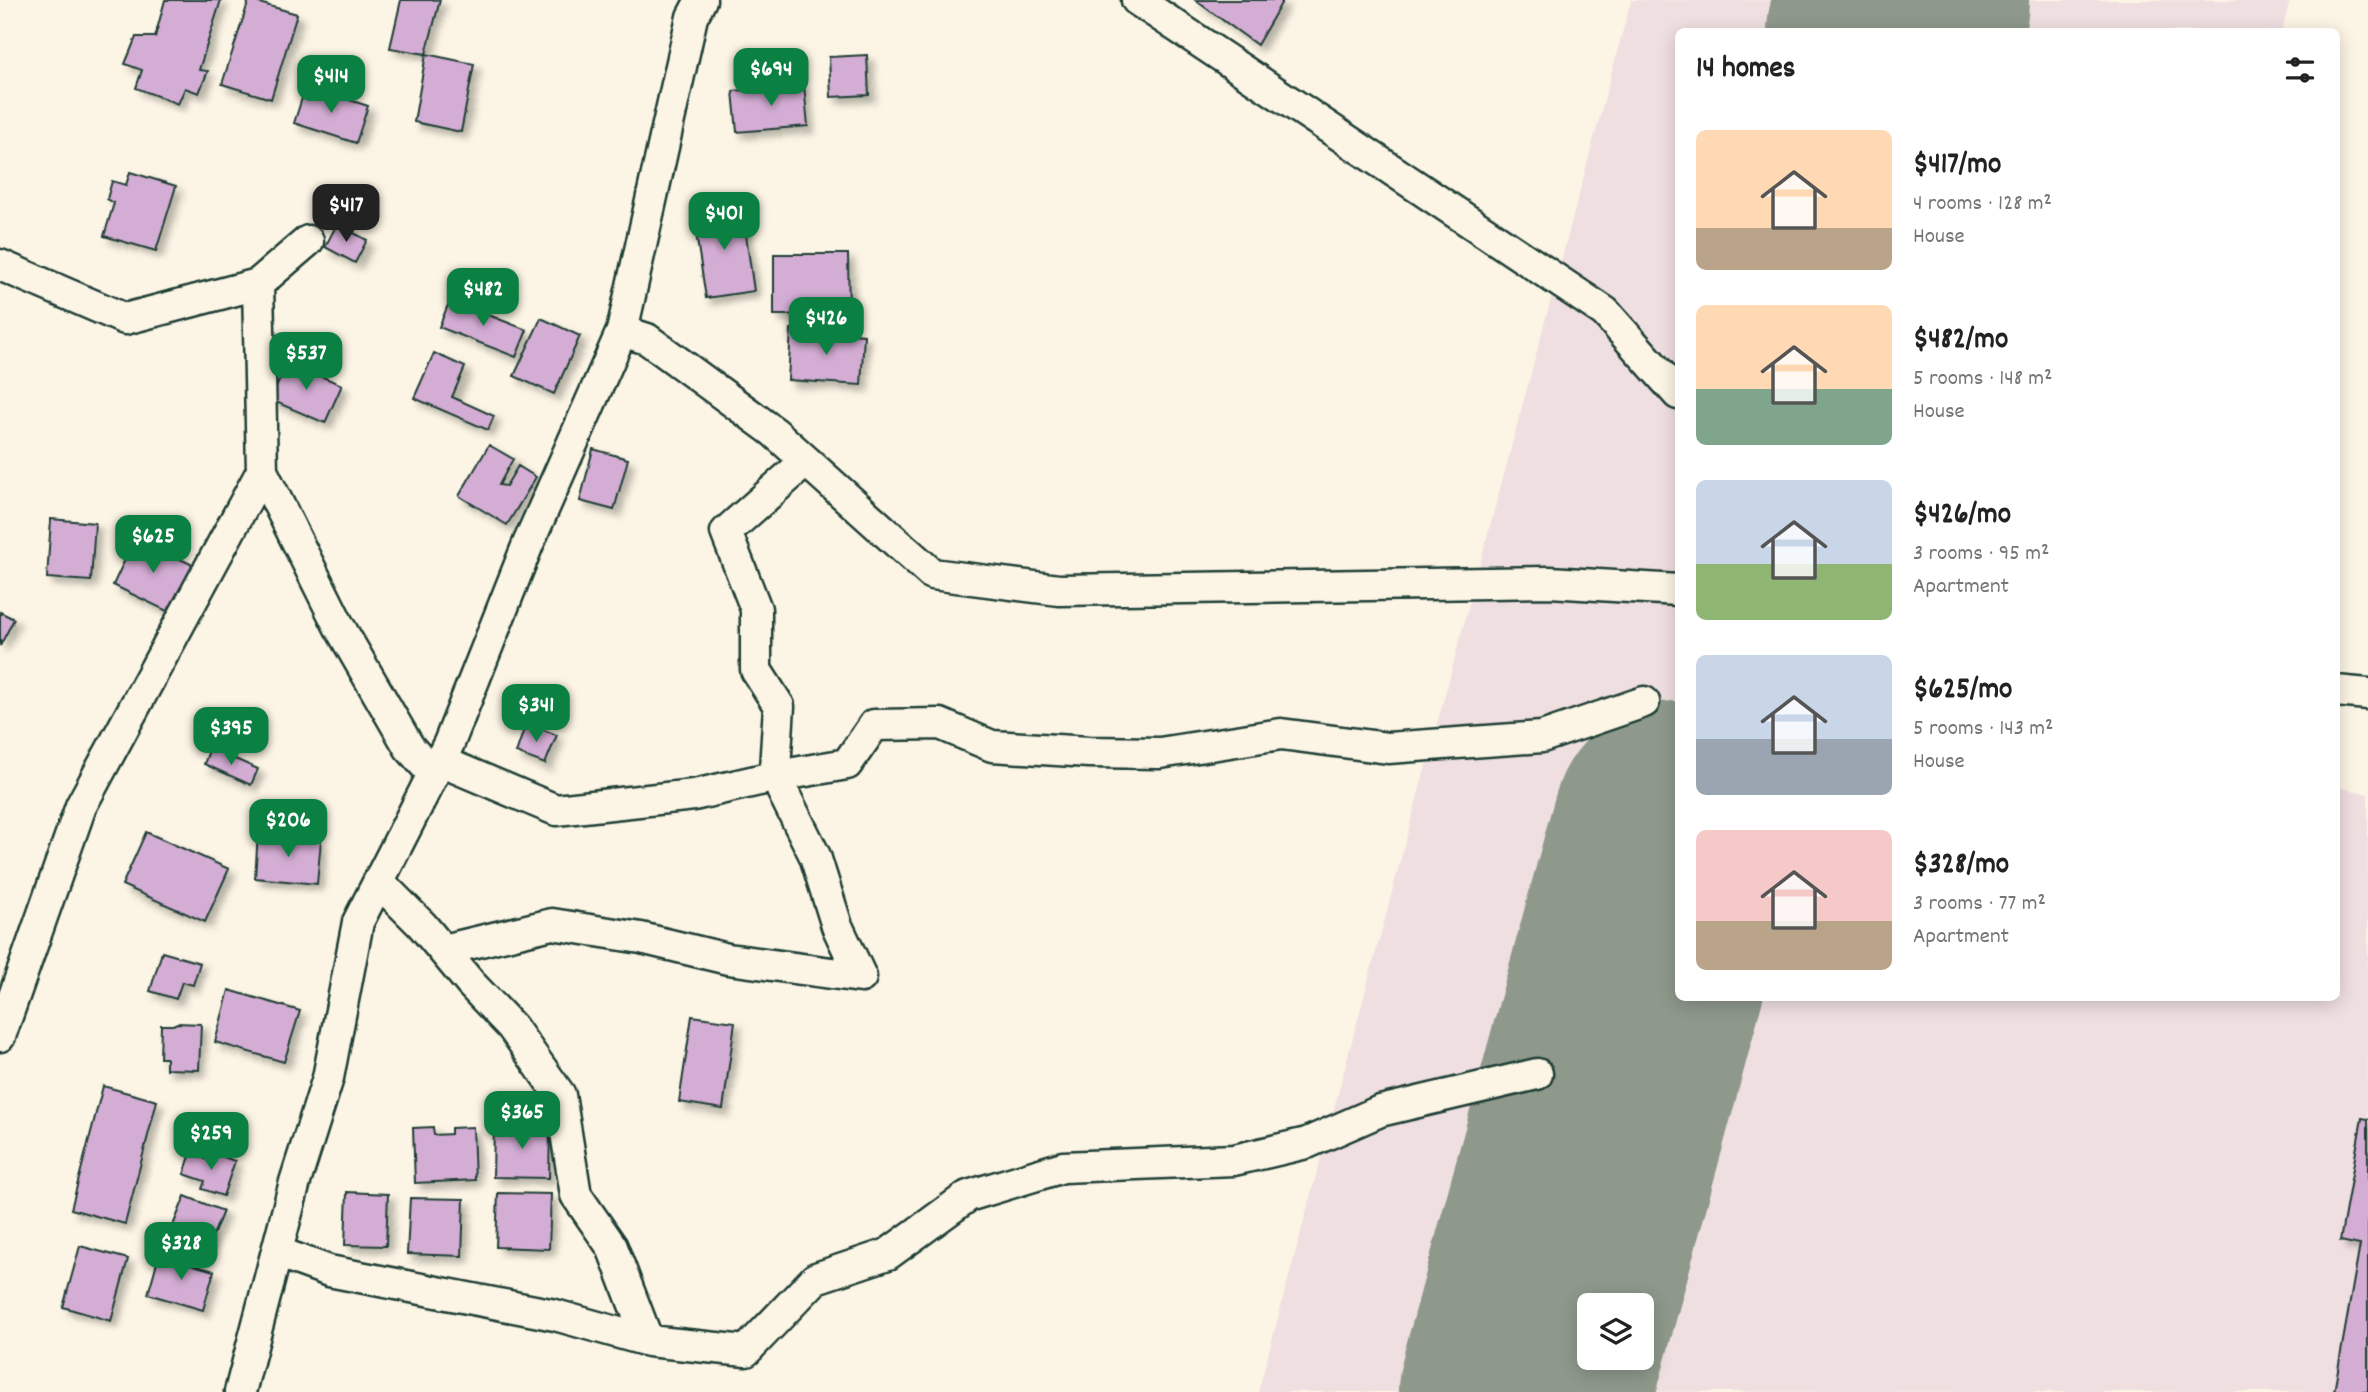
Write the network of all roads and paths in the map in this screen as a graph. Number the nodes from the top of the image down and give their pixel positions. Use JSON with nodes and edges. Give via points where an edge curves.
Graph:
{"nodes":[{"id":1,"x":701,"y":0,"type":"edge"},
{"id":2,"x":1137,"y":0,"type":"edge"},
{"id":3,"x":308,"y":240,"type":"dead end"},
{"id":4,"x":0,"y":265,"type":"edge"},
{"id":5,"x":258,"y":284,"type":"junction"},
{"id":6,"x":622,"y":331,"type":"junction"},
{"id":7,"x":1675,"y":391,"type":"edge"},
{"id":8,"x":806,"y":461,"type":"junction"},
{"id":9,"x":262,"y":471,"type":"junction"},
{"id":10,"x":1675,"y":590,"type":"edge"},
{"id":11,"x":2340,"y":691,"type":"edge"},
{"id":12,"x":2368,"y":694,"type":"edge"},
{"id":13,"x":1644,"y":702,"type":"dead end"},
{"id":14,"x":436,"y":767,"type":"junction"},
{"id":15,"x":777,"y":776,"type":"junction"},
{"id":16,"x":379,"y":882,"type":"junction"},
{"id":17,"x":443,"y":950,"type":"junction"},
{"id":18,"x":0,"y":1035,"type":"edge"},
{"id":19,"x":1537,"y":1074,"type":"dead end"},
{"id":20,"x":277,"y":1252,"type":"junction"},
{"id":21,"x":648,"y":1341,"type":"junction"},
{"id":22,"x":240,"y":1392,"type":"edge"}],
"edges":[{"from":1,"to":6,"type":"street","via":[[692,17]]},
{"from":2,"to":7,"type":"street","via":[[1605,312]]},
{"from":3,"to":5,"type":"street"},
{"from":4,"to":5,"type":"street","via":[[125,319]]},
{"from":5,"to":9,"type":"street"},
{"from":6,"to":8,"type":"street","via":[[647,339],[774,432]]},
{"from":6,"to":14,"type":"street"},
{"from":8,"to":10,"type":"street","via":[[932,575],[1059,590],[1550,582]]},
{"from":8,"to":15,"type":"street","via":[[726,532],[756,609],[756,670],[779,706]]},
{"from":9,"to":14,"type":"street","via":[[339,626],[409,747]]},
{"from":9,"to":18,"type":"street","via":[[81,806]]},
{"from":11,"to":12,"type":"street"},
{"from":13,"to":15,"type":"street","via":[[1542,737],[1388,748],[1281,734],[1160,753],[1089,752],[992,746],[940,724],[874,725],[847,764]]},
{"from":14,"to":15,"type":"street","via":[[556,810],[694,795]]},
{"from":14,"to":16,"type":"street"},
{"from":15,"to":17,"type":"street","via":[[816,856],[837,926],[861,977],[728,959],[642,938],[552,925]]},
{"from":16,"to":17,"type":"street"},
{"from":16,"to":20,"type":"street","via":[[358,922],[328,1078]]},
{"from":17,"to":21,"type":"street","via":[[512,1027],[560,1095],[576,1195],[612,1247]]},
{"from":19,"to":21,"type":"street","via":[[1380,1111],[1307,1143],[1234,1160],[1063,1167],[968,1196],[888,1254],[816,1278],[746,1351]]},
{"from":20,"to":21,"type":"street","via":[[329,1271],[555,1315]]},
{"from":20,"to":22,"type":"street"}]}
